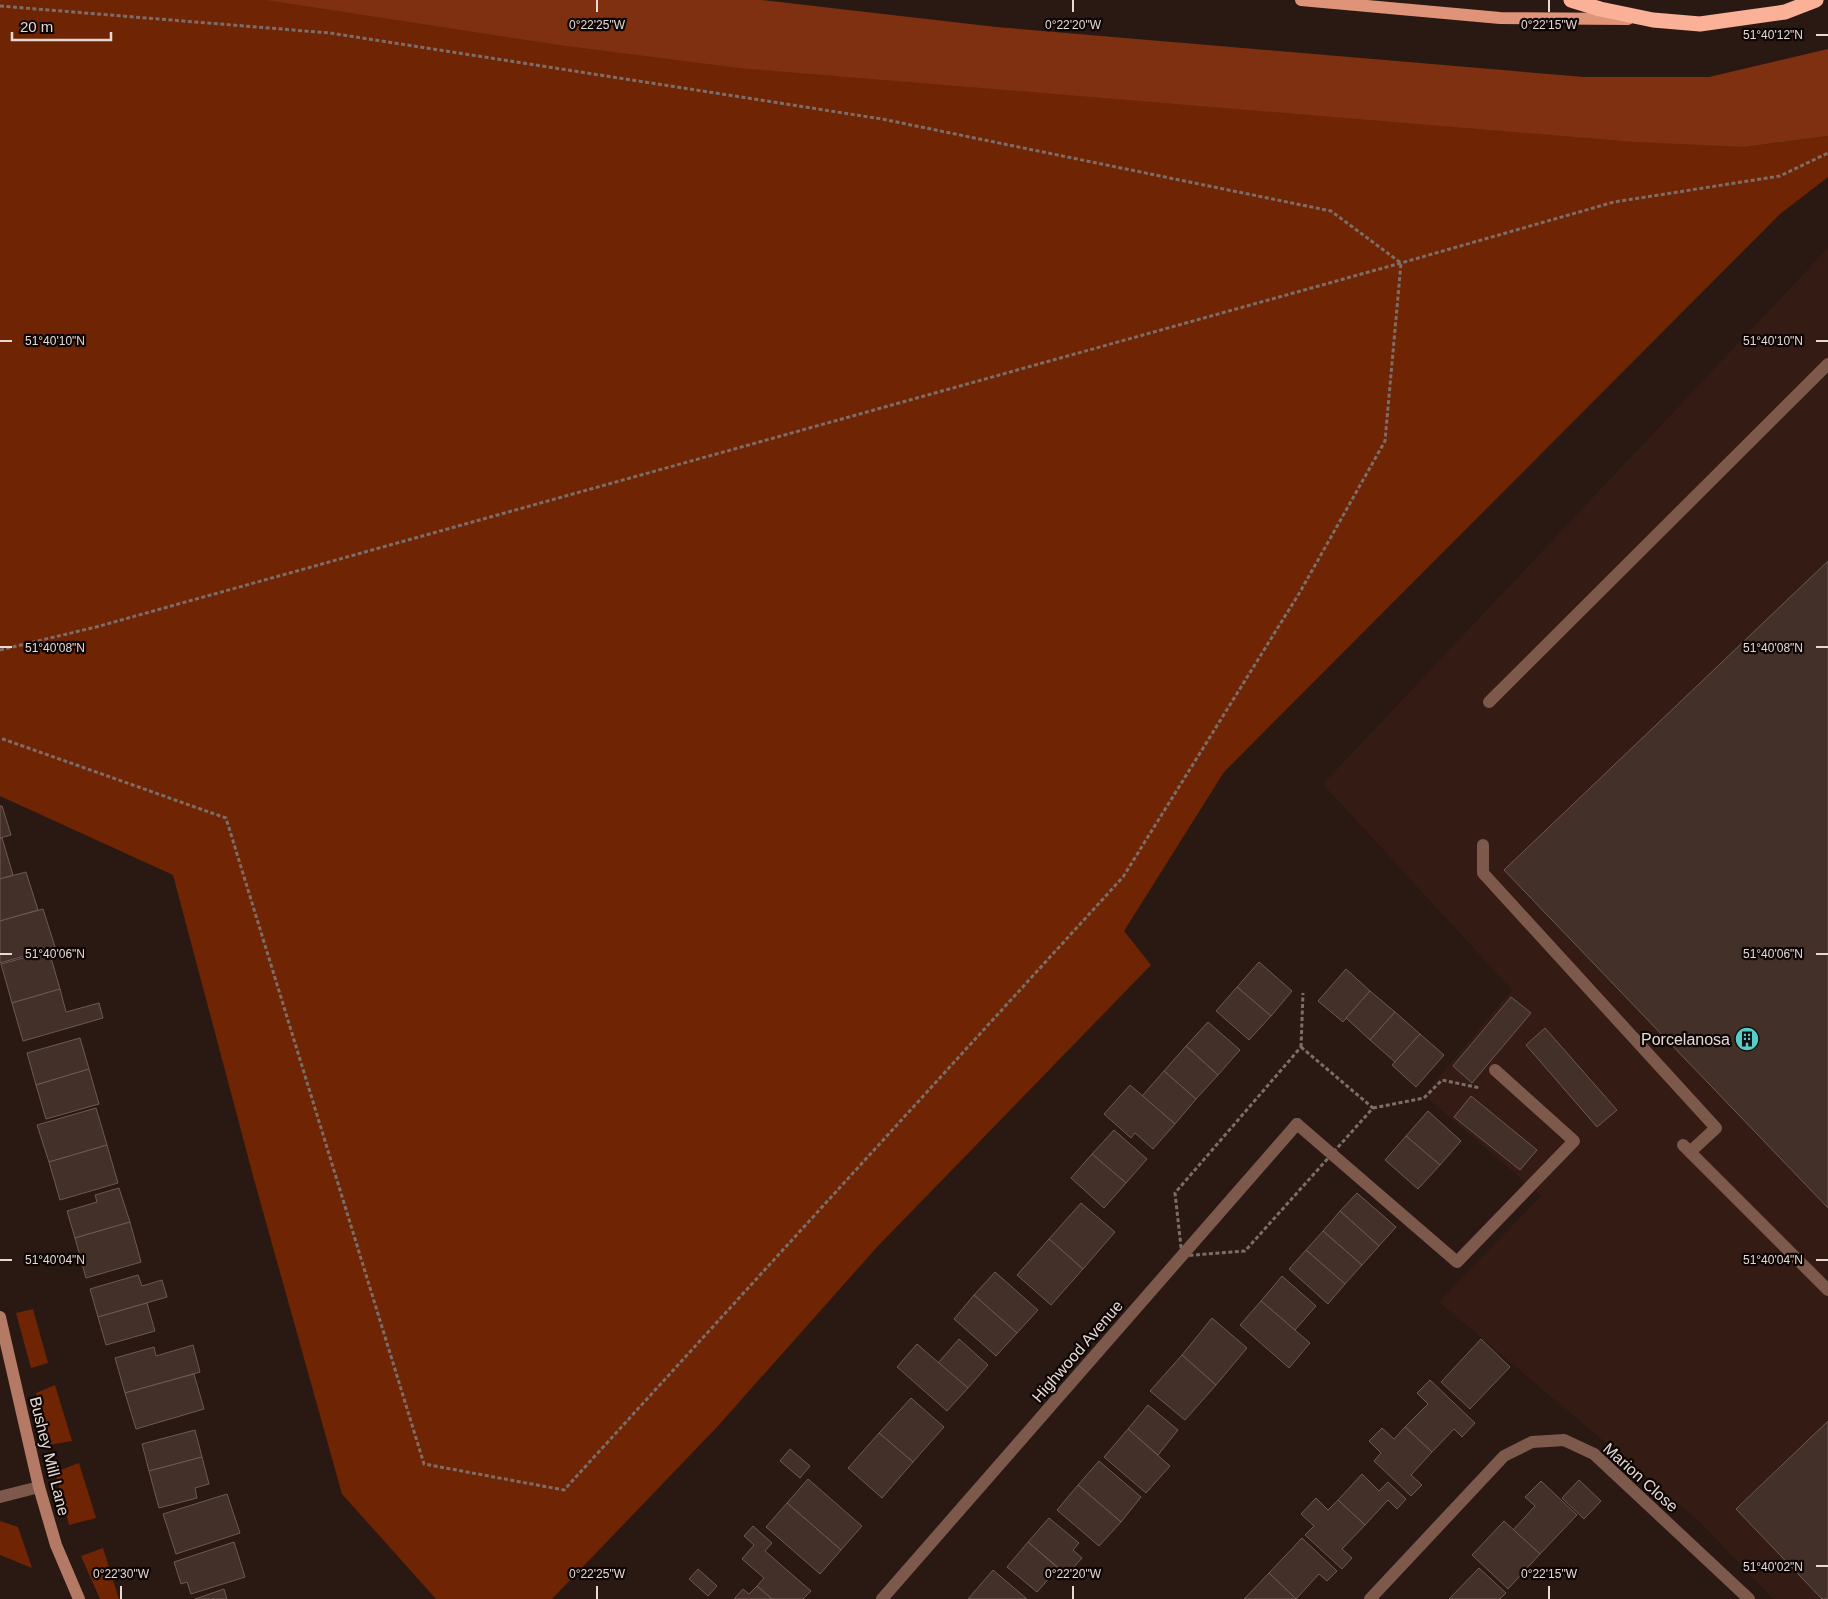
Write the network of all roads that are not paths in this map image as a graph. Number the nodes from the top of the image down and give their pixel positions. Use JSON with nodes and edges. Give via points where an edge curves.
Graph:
{"nodes":[{"id":1,"x":1301,"y":0,"type":"edge"},
{"id":2,"x":1571,"y":0,"type":"edge"},
{"id":3,"x":1816,"y":0,"type":"edge"},
{"id":4,"x":1828,"y":0,"type":"edge"},
{"id":5,"x":1801,"y":7,"type":"junction"},
{"id":6,"x":1653,"y":20,"type":"junction"},
{"id":7,"x":1828,"y":364,"type":"edge"},
{"id":8,"x":1490,"y":702,"type":"dead end"},
{"id":9,"x":1483,"y":845,"type":"dead end"},
{"id":10,"x":1495,"y":1070,"type":"road end"},
{"id":11,"x":1828,"y":1290,"type":"edge"},
{"id":12,"x":0,"y":1318,"type":"edge"},
{"id":13,"x":39,"y":1487,"type":"junction"},
{"id":14,"x":0,"y":1497,"type":"edge"},
{"id":15,"x":79,"y":1599,"type":"edge"},
{"id":16,"x":882,"y":1599,"type":"edge"},
{"id":17,"x":1370,"y":1599,"type":"edge"},
{"id":18,"x":1749,"y":1599,"type":"edge"}],
"edges":[{"from":1,"to":6,"type":"main road","via":[[1500,18]]},
{"from":2,"to":6,"type":"highway"},
{"from":3,"to":5,"type":"highway"},
{"from":4,"to":5,"type":"highway"},
{"from":5,"to":6,"type":"highway","via":[[1700,24]]},
{"from":7,"to":8,"type":"street"},
{"from":9,"to":11,"type":"street","via":[[1483,873],[1716,1128],[1686,1148]]},
{"from":10,"to":16,"type":"street","name":"Highwood Avenue","via":[[1574,1141],[1457,1262],[1298,1124]]},
{"from":12,"to":13,"type":"street","name":"Bushey Mill Lane"},
{"from":13,"to":14,"type":"street"},
{"from":13,"to":15,"type":"street","name":"Bushey Mill Lane","via":[[56,1544]]},
{"from":17,"to":18,"type":"street","name":"Marion Close","via":[[1504,1456],[1532,1442],[1564,1440],[1594,1454]]}]}
